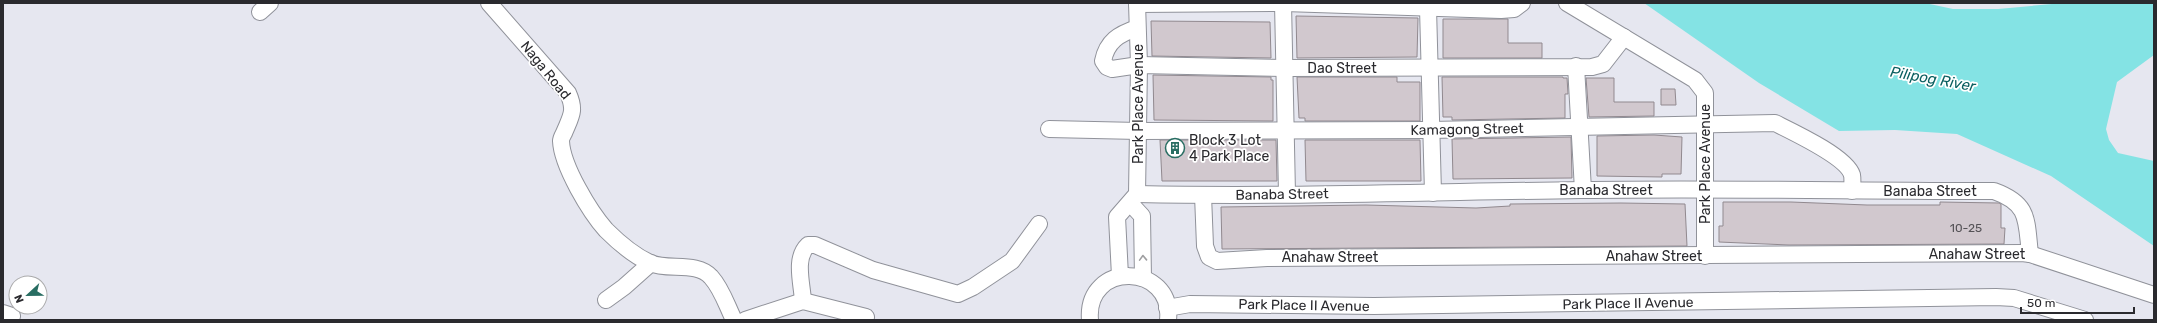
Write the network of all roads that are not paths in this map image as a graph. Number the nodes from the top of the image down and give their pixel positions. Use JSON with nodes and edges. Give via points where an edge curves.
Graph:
{"nodes":[{"id":1,"x":489,"y":3,"type":"edge"},
{"id":2,"x":1137,"y":3,"type":"edge"},
{"id":3,"x":1279,"y":3,"type":"edge"},
{"id":4,"x":1284,"y":3,"type":"edge"},
{"id":5,"x":1522,"y":3,"type":"edge"},
{"id":6,"x":1567,"y":3,"type":"edge"},
{"id":7,"x":1428,"y":8,"type":"junction"},
{"id":8,"x":1137,"y":28,"type":"junction"},
{"id":9,"x":1624,"y":37,"type":"junction"},
{"id":10,"x":1139,"y":65,"type":"junction"},
{"id":11,"x":1576,"y":66,"type":"junction"},
{"id":12,"x":1429,"y":67,"type":"junction"},
{"id":13,"x":1285,"y":68,"type":"junction"},
{"id":14,"x":1706,"y":124,"type":"junction"},
{"id":15,"x":1579,"y":126,"type":"junction"},
{"id":16,"x":1048,"y":129,"type":"dead end"},
{"id":17,"x":1286,"y":130,"type":"junction"},
{"id":18,"x":1431,"y":130,"type":"junction"},
{"id":19,"x":1139,"y":131,"type":"junction"},
{"id":20,"x":1583,"y":190,"type":"junction"},
{"id":21,"x":1706,"y":190,"type":"junction"},
{"id":22,"x":1852,"y":191,"type":"junction"},
{"id":23,"x":1287,"y":194,"type":"junction"},
{"id":24,"x":1432,"y":194,"type":"junction"},
{"id":25,"x":1203,"y":195,"type":"junction"},
{"id":26,"x":1134,"y":198,"type":"junction"},
{"id":27,"x":1038,"y":224,"type":"dead end"},
{"id":28,"x":2030,"y":254,"type":"junction"},
{"id":29,"x":1705,"y":256,"type":"junction"},
{"id":30,"x":651,"y":263,"type":"junction"},
{"id":31,"x":1120,"y":276,"type":"junction"},
{"id":32,"x":1143,"y":278,"type":"junction"},
{"id":33,"x":2154,"y":295,"type":"edge"},
{"id":34,"x":606,"y":300,"type":"dead end"},
{"id":35,"x":803,"y":301,"type":"junction"},
{"id":36,"x":1167,"y":314,"type":"edge"},
{"id":37,"x":866,"y":317,"type":"dead end"},
{"id":38,"x":734,"y":320,"type":"edge"},
{"id":39,"x":745,"y":320,"type":"edge"},
{"id":40,"x":1090,"y":320,"type":"edge"},
{"id":41,"x":2085,"y":320,"type":"edge"}],
"edges":[{"from":1,"to":30,"type":"street","name":"Naga Road","via":[[568,93],[573,103],[573,112],[561,140],[562,149],[576,183],[593,212],[606,230],[632,252]]},
{"from":2,"to":3,"type":"street"},
{"from":2,"to":8,"type":"street","name":"Park Place Avenue"},
{"from":4,"to":7,"type":"street"},
{"from":4,"to":13,"type":"street"},
{"from":5,"to":7,"type":"street","via":[[1514,9]]},
{"from":6,"to":9,"type":"street","name":"Park Place Avenue"},
{"from":7,"to":12,"type":"street"},
{"from":8,"to":10,"type":"street","name":"Park Place Avenue"},
{"from":8,"to":10,"type":"street","name":"Dao Street","via":[[1121,33],[1115,38],[1104,54],[1103,61],[1112,69]]},
{"from":9,"to":11,"type":"street","name":"Dao Street","via":[[1603,64],[1592,67]]},
{"from":9,"to":14,"type":"street","name":"Park Place Avenue","via":[[1701,86],[1705,92]]},
{"from":10,"to":13,"type":"street","name":"Dao Street"},
{"from":10,"to":19,"type":"street","name":"Park Place Avenue"},
{"from":11,"to":12,"type":"street","name":"Dao Street"},
{"from":11,"to":15,"type":"street"},
{"from":12,"to":13,"type":"street","name":"Dao Street"},
{"from":12,"to":18,"type":"street"},
{"from":13,"to":17,"type":"street"},
{"from":14,"to":15,"type":"street","name":"Kamagong Street"},
{"from":14,"to":21,"type":"street","name":"Park Place Avenue"},
{"from":14,"to":22,"type":"street","name":"Kamagong Street","via":[[1775,123],[1818,145],[1847,166],[1852,176]]},
{"from":15,"to":18,"type":"street","name":"Kamagong Street"},
{"from":15,"to":20,"type":"street"},
{"from":16,"to":19,"type":"street","name":"Kamagong Street"},
{"from":17,"to":18,"type":"street","name":"Kamagong Street"},
{"from":17,"to":19,"type":"street","name":"Kamagong Street"},
{"from":17,"to":23,"type":"street"},
{"from":18,"to":24,"type":"street"},
{"from":19,"to":26,"type":"street","name":"Park Place Avenue"},
{"from":20,"to":21,"type":"street","name":"Banaba Street"},
{"from":20,"to":24,"type":"street","name":"Banaba Street"},
{"from":21,"to":22,"type":"street","name":"Banaba Street"},
{"from":21,"to":29,"type":"street","name":"Park Place Avenue"},
{"from":22,"to":28,"type":"street","name":"Banaba Street","via":[[1994,191],[2011,197],[2023,210]]},
{"from":23,"to":24,"type":"street","name":"Banaba Street"},
{"from":23,"to":25,"type":"street","name":"Banaba Street"},
{"from":25,"to":26,"type":"street","name":"Banaba Street"},
{"from":25,"to":29,"type":"street","name":"Anahaw Street","via":[[1205,246],[1209,257],[1217,261],[1267,258]]},
{"from":26,"to":31,"type":"street","via":[[1117,217]]},
{"from":32,"to":26,"type":"street","one_way":true,"via":[[1142,216]]},
{"from":27,"to":35,"type":"street","via":[[1012,261],[968,291],[958,294],[874,270],[815,245],[808,245],[800,258]]},
{"from":28,"to":29,"type":"street","name":"Anahaw Street"},
{"from":28,"to":33,"type":"street","name":"Anahaw Street"},
{"from":30,"to":34,"type":"street"},
{"from":30,"to":38,"type":"street","name":"Naga Road","via":[[696,269],[710,276],[720,290]]},
{"from":31,"to":32,"type":"street","via":[[1132,275]]},
{"from":31,"to":40,"type":"street","via":[[1098,289],[1092,300]]},
{"from":32,"to":36,"type":"street","via":[[1161,292]]},
{"from":35,"to":37,"type":"street"},
{"from":35,"to":39,"type":"street"},
{"from":36,"to":41,"type":"street","name":"Park Place II Avenue","via":[[1190,304],[1374,306],[1996,297],[2014,298]]}]}
